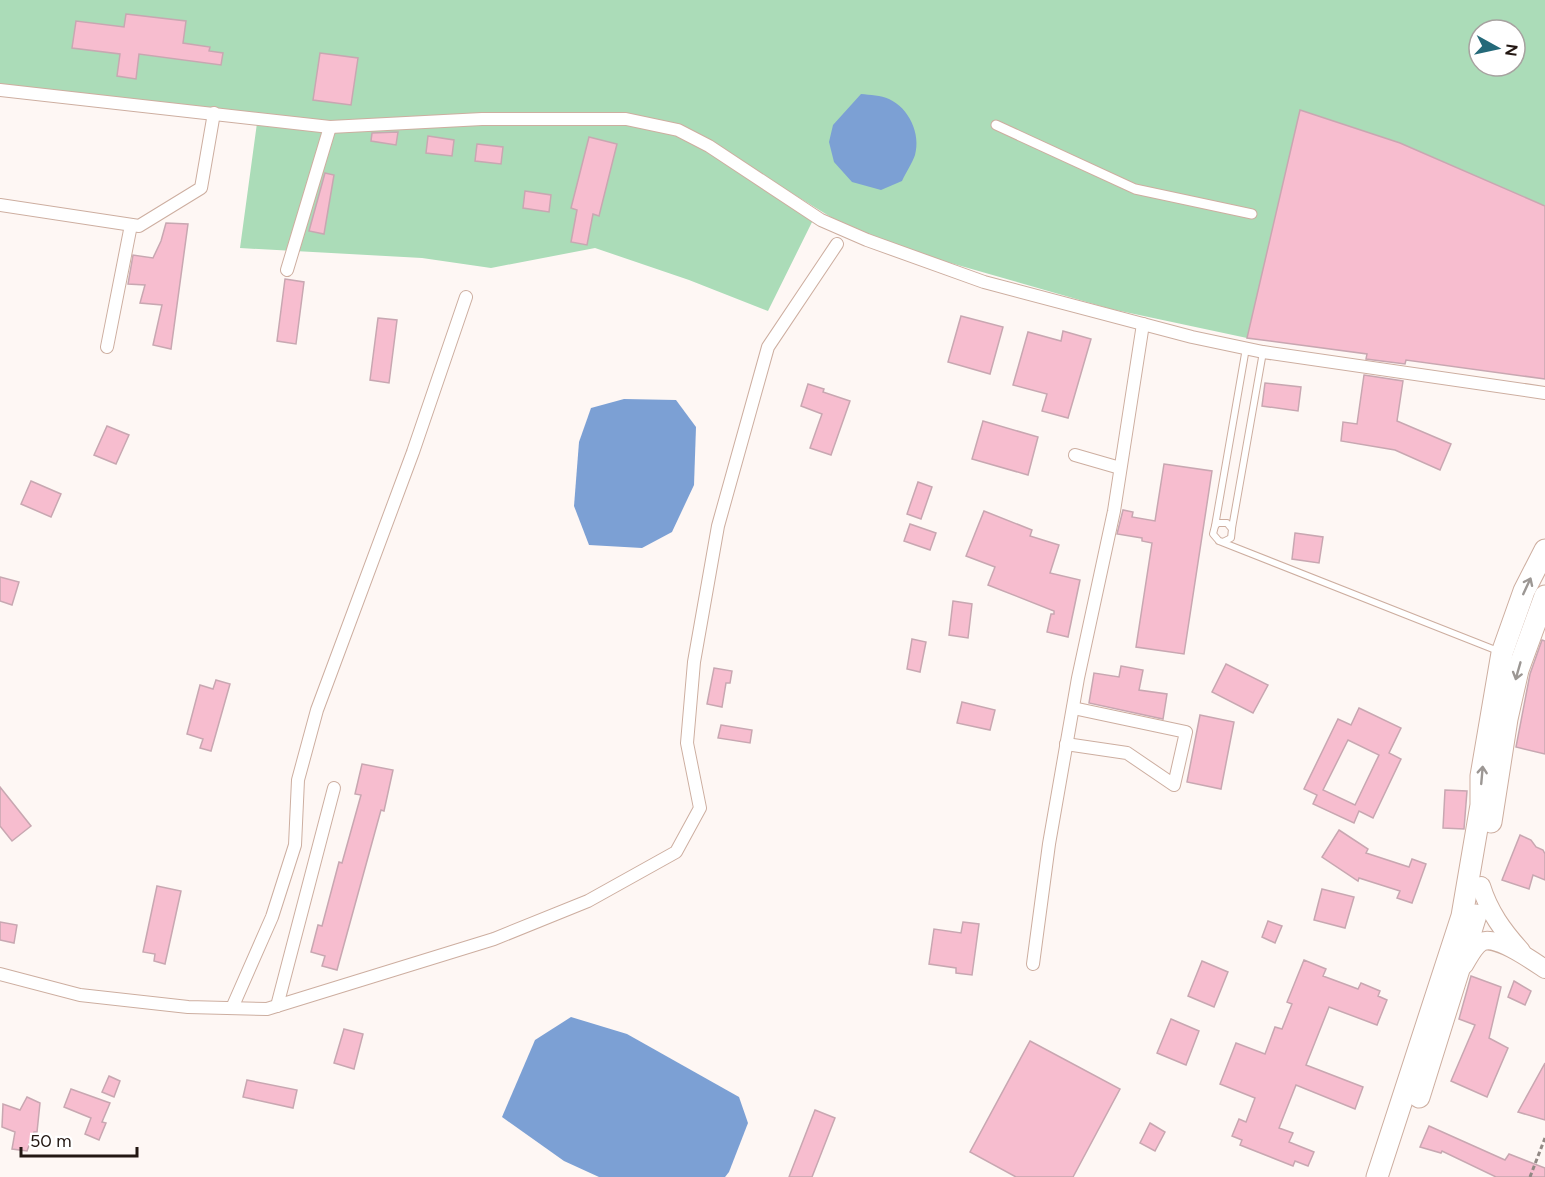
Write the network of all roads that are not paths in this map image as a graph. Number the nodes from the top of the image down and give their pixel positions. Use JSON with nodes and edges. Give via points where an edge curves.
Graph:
{"nodes":[{"id":1,"x":0,"y":90,"type":"edge"},
{"id":2,"x":214,"y":113,"type":"junction"},
{"id":3,"x":996,"y":125,"type":"dead end"},
{"id":4,"x":330,"y":127,"type":"junction"},
{"id":5,"x":0,"y":205,"type":"edge"},
{"id":6,"x":1252,"y":214,"type":"dead end"},
{"id":7,"x":131,"y":225,"type":"junction"},
{"id":8,"x":837,"y":244,"type":"dead end"},
{"id":9,"x":287,"y":270,"type":"dead end"},
{"id":10,"x":466,"y":297,"type":"dead end"},
{"id":11,"x":1143,"y":324,"type":"junction"},
{"id":12,"x":107,"y":347,"type":"dead end"},
{"id":13,"x":1246,"y":348,"type":"junction"},
{"id":14,"x":1263,"y":352,"type":"junction"},
{"id":15,"x":1545,"y":393,"type":"edge"},
{"id":16,"x":1075,"y":455,"type":"dead end"},
{"id":17,"x":1120,"y":468,"type":"junction"},
{"id":18,"x":1215,"y":526,"type":"junction"},
{"id":19,"x":1232,"y":530,"type":"junction"},
{"id":20,"x":1219,"y":541,"type":"junction"},
{"id":21,"x":1545,"y":550,"type":"edge"},
{"id":22,"x":1545,"y":596,"type":"edge"},
{"id":23,"x":1502,"y":653,"type":"junction"},
{"id":24,"x":1073,"y":708,"type":"junction"},
{"id":25,"x":1066,"y":744,"type":"junction"},
{"id":26,"x":334,"y":788,"type":"dead end"},
{"id":27,"x":1481,"y":886,"type":"junction"},
{"id":28,"x":1522,"y":953,"type":"junction"},
{"id":29,"x":1033,"y":964,"type":"dead end"},
{"id":30,"x":1545,"y":969,"type":"edge"},
{"id":31,"x":0,"y":974,"type":"edge"},
{"id":32,"x":1458,"y":975,"type":"junction"},
{"id":33,"x":277,"y":1006,"type":"junction"},
{"id":34,"x":232,"y":1008,"type":"junction"},
{"id":35,"x":1377,"y":1177,"type":"edge"},
{"id":36,"x":1393,"y":1177,"type":"edge"}],
"edges":[{"from":1,"to":2,"type":"street"},
{"from":2,"to":4,"type":"street"},
{"from":2,"to":7,"type":"street","via":[[201,188],[139,226]]},
{"from":3,"to":6,"type":"street","via":[[1135,189]]},
{"from":4,"to":9,"type":"street"},
{"from":4,"to":11,"type":"street","via":[[482,119],[626,119],[678,130],[821,220],[867,240],[984,282]]},
{"from":5,"to":7,"type":"street"},
{"from":7,"to":12,"type":"street"},
{"from":8,"to":33,"type":"street","via":[[768,347],[718,526],[694,662],[687,743],[700,808],[676,852],[588,901],[494,939]]},
{"from":10,"to":34,"type":"street","via":[[317,710],[298,780],[296,845],[272,917]]},
{"from":11,"to":13,"type":"street"},
{"from":11,"to":17,"type":"street"},
{"from":13,"to":14,"type":"street"},
{"from":13,"to":18,"type":"lane"},
{"from":14,"to":15,"type":"street"},
{"from":14,"to":19,"type":"lane"},
{"from":16,"to":17,"type":"street"},
{"from":17,"to":24,"type":"street"},
{"from":18,"to":19,"type":"lane","via":[[1222,522]]},
{"from":18,"to":20,"type":"lane","via":[[1213,534]]},
{"from":19,"to":20,"type":"lane","via":[[1231,538]]},
{"from":20,"to":23,"type":"lane"},
{"from":23,"to":21,"type":"highway","one_way":true,"via":[[1524,591]]},
{"from":22,"to":27,"type":"highway","one_way":true,"via":[[1518,670]]},
{"from":35,"to":23,"type":"highway","one_way":true,"via":[[1461,916]]},
{"from":24,"to":25,"type":"street"},
{"from":24,"to":25,"type":"street","via":[[1186,732],[1174,785],[1127,753]]},
{"from":25,"to":29,"type":"street"},
{"from":26,"to":33,"type":"street"},
{"from":27,"to":28,"type":"main road","via":[[1493,917]]},
{"from":27,"to":32,"type":"highway"},
{"from":28,"to":30,"type":"main road"},
{"from":28,"to":32,"type":"main road","via":[[1481,942]]},
{"from":31,"to":34,"type":"street","via":[[80,994],[188,1007]]},
{"from":32,"to":36,"type":"highway"},
{"from":33,"to":34,"type":"street"}]}
